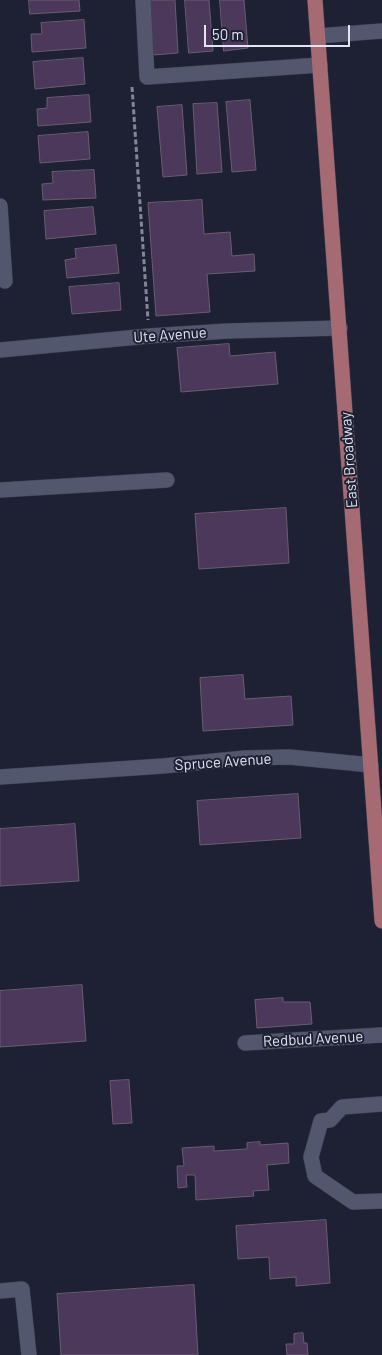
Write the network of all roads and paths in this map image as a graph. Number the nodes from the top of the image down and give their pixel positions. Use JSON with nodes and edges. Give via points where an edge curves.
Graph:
{"nodes":[{"id":1,"x":143,"y":0,"type":"edge"},
{"id":2,"x":315,"y":0,"type":"edge"},
{"id":3,"x":382,"y":31,"type":"edge"},
{"id":4,"x":318,"y":36,"type":"junction"},
{"id":5,"x":320,"y":64,"type":"junction"},
{"id":6,"x":132,"y":79,"type":"dead end"},
{"id":7,"x":0,"y":206,"type":"edge"},
{"id":8,"x":5,"y":281,"type":"dead end"},
{"id":9,"x":340,"y":328,"type":"junction"},
{"id":10,"x":149,"y":336,"type":"junction"},
{"id":11,"x":0,"y":350,"type":"edge"},
{"id":12,"x":167,"y":480,"type":"dead end"},
{"id":13,"x":0,"y":490,"type":"edge"},
{"id":14,"x":372,"y":765,"type":"junction"},
{"id":15,"x":0,"y":778,"type":"edge"},
{"id":16,"x":382,"y":921,"type":"edge"},
{"id":17,"x":382,"y":1035,"type":"edge"},
{"id":18,"x":244,"y":1043,"type":"dead end"},
{"id":19,"x":382,"y":1104,"type":"edge"},
{"id":20,"x":382,"y":1201,"type":"edge"},
{"id":21,"x":0,"y":1291,"type":"edge"},
{"id":22,"x":29,"y":1355,"type":"edge"}],
"edges":[{"from":1,"to":5,"type":"street","via":[[147,77]]},
{"from":2,"to":4,"type":"main road","name":"East Broadway"},
{"from":3,"to":4,"type":"street"},
{"from":4,"to":5,"type":"main road","name":"East Broadway"},
{"from":5,"to":9,"type":"main road","name":"East Broadway"},
{"from":6,"to":10,"type":"path"},
{"from":7,"to":8,"type":"street"},
{"from":9,"to":10,"type":"street","name":"Ute Avenue"},
{"from":9,"to":14,"type":"main road","name":"East Broadway"},
{"from":10,"to":11,"type":"street","name":"Ute Avenue"},
{"from":12,"to":13,"type":"street"},
{"from":14,"to":15,"type":"street","name":"Spruce Avenue","via":[[289,757],[245,758]]},
{"from":14,"to":16,"type":"main road","name":"East Broadway"},
{"from":17,"to":18,"type":"street","name":"Redbud Avenue"},
{"from":19,"to":20,"type":"street","via":[[342,1107],[330,1120],[321,1121],[311,1157],[316,1176],[353,1202]]},
{"from":21,"to":22,"type":"street","via":[[22,1290]]}]}
